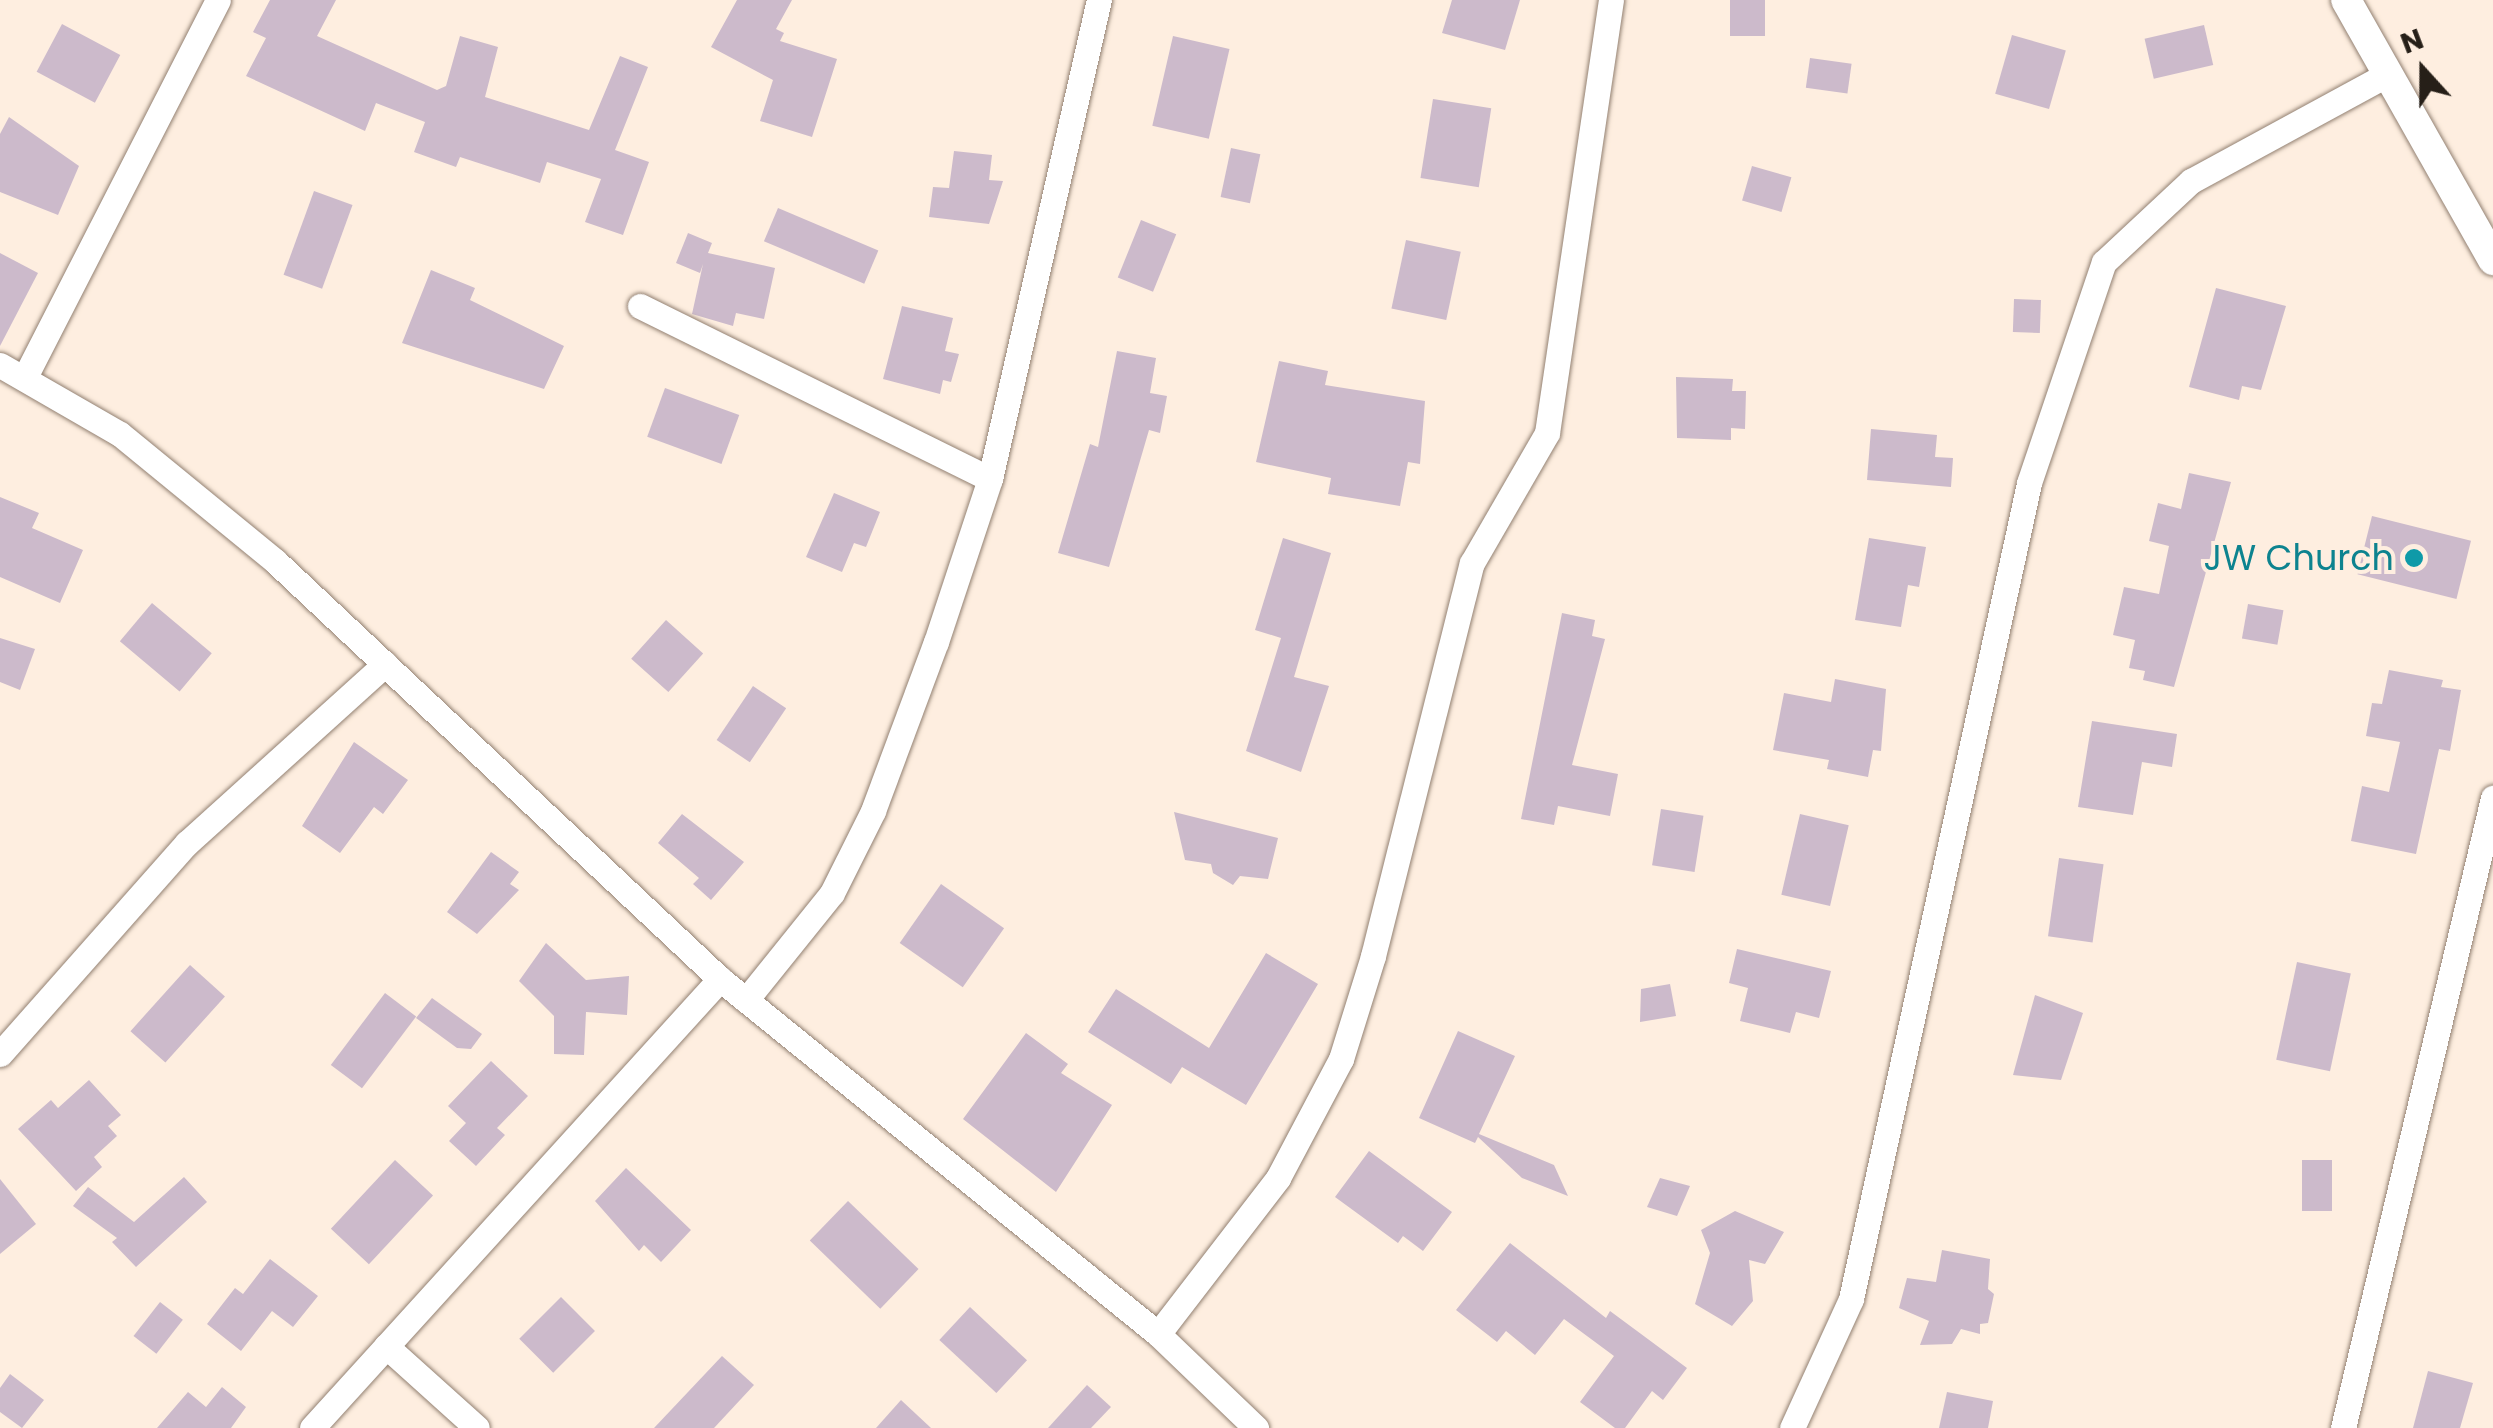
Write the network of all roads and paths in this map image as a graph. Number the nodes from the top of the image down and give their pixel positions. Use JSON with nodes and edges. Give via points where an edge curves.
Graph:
{"nodes":[{"id":1,"x":218,"y":0,"type":"edge"},
{"id":2,"x":1099,"y":0,"type":"edge"},
{"id":3,"x":1612,"y":0,"type":"edge"},
{"id":4,"x":2346,"y":0,"type":"edge"},
{"id":5,"x":2386,"y":75,"type":"junction"},
{"id":6,"x":2493,"y":260,"type":"edge"},
{"id":7,"x":640,"y":306,"type":"dead end"},
{"id":8,"x":0,"y":365,"type":"edge"},
{"id":9,"x":26,"y":375,"type":"junction"},
{"id":10,"x":990,"y":479,"type":"junction"},
{"id":11,"x":385,"y":664,"type":"junction"},
{"id":12,"x":2493,"y":798,"type":"edge"},
{"id":13,"x":720,"y":979,"type":"junction"},
{"id":14,"x":746,"y":1000,"type":"junction"},
{"id":15,"x":0,"y":1054,"type":"edge"},
{"id":16,"x":1158,"y":1334,"type":"junction"},
{"id":17,"x":386,"y":1346,"type":"junction"},
{"id":18,"x":312,"y":1428,"type":"edge"},
{"id":19,"x":477,"y":1428,"type":"edge"},
{"id":20,"x":1256,"y":1428,"type":"edge"},
{"id":21,"x":1792,"y":1428,"type":"edge"},
{"id":22,"x":2343,"y":1428,"type":"edge"}],
"edges":[{"from":1,"to":9,"type":"street"},
{"from":2,"to":10,"type":"street"},
{"from":3,"to":16,"type":"street","via":[[1547,433],[1472,563],[1374,956],[1341,1058],[1278,1178]]},
{"from":4,"to":5,"type":"street"},
{"from":5,"to":6,"type":"street"},
{"from":5,"to":21,"type":"street","via":[[2192,182],[2104,262],[2029,483],[1851,1299]]},
{"from":7,"to":10,"type":"street"},
{"from":8,"to":9,"type":"street"},
{"from":9,"to":11,"type":"street","via":[[120,434],[275,561]]},
{"from":10,"to":14,"type":"street","via":[[873,811],[832,892]]},
{"from":11,"to":13,"type":"street"},
{"from":11,"to":15,"type":"street","via":[[187,843]]},
{"from":12,"to":22,"type":"street"},
{"from":13,"to":14,"type":"street"},
{"from":13,"to":17,"type":"street"},
{"from":14,"to":16,"type":"street"},
{"from":16,"to":20,"type":"street"},
{"from":17,"to":18,"type":"street"},
{"from":17,"to":19,"type":"street"}]}
